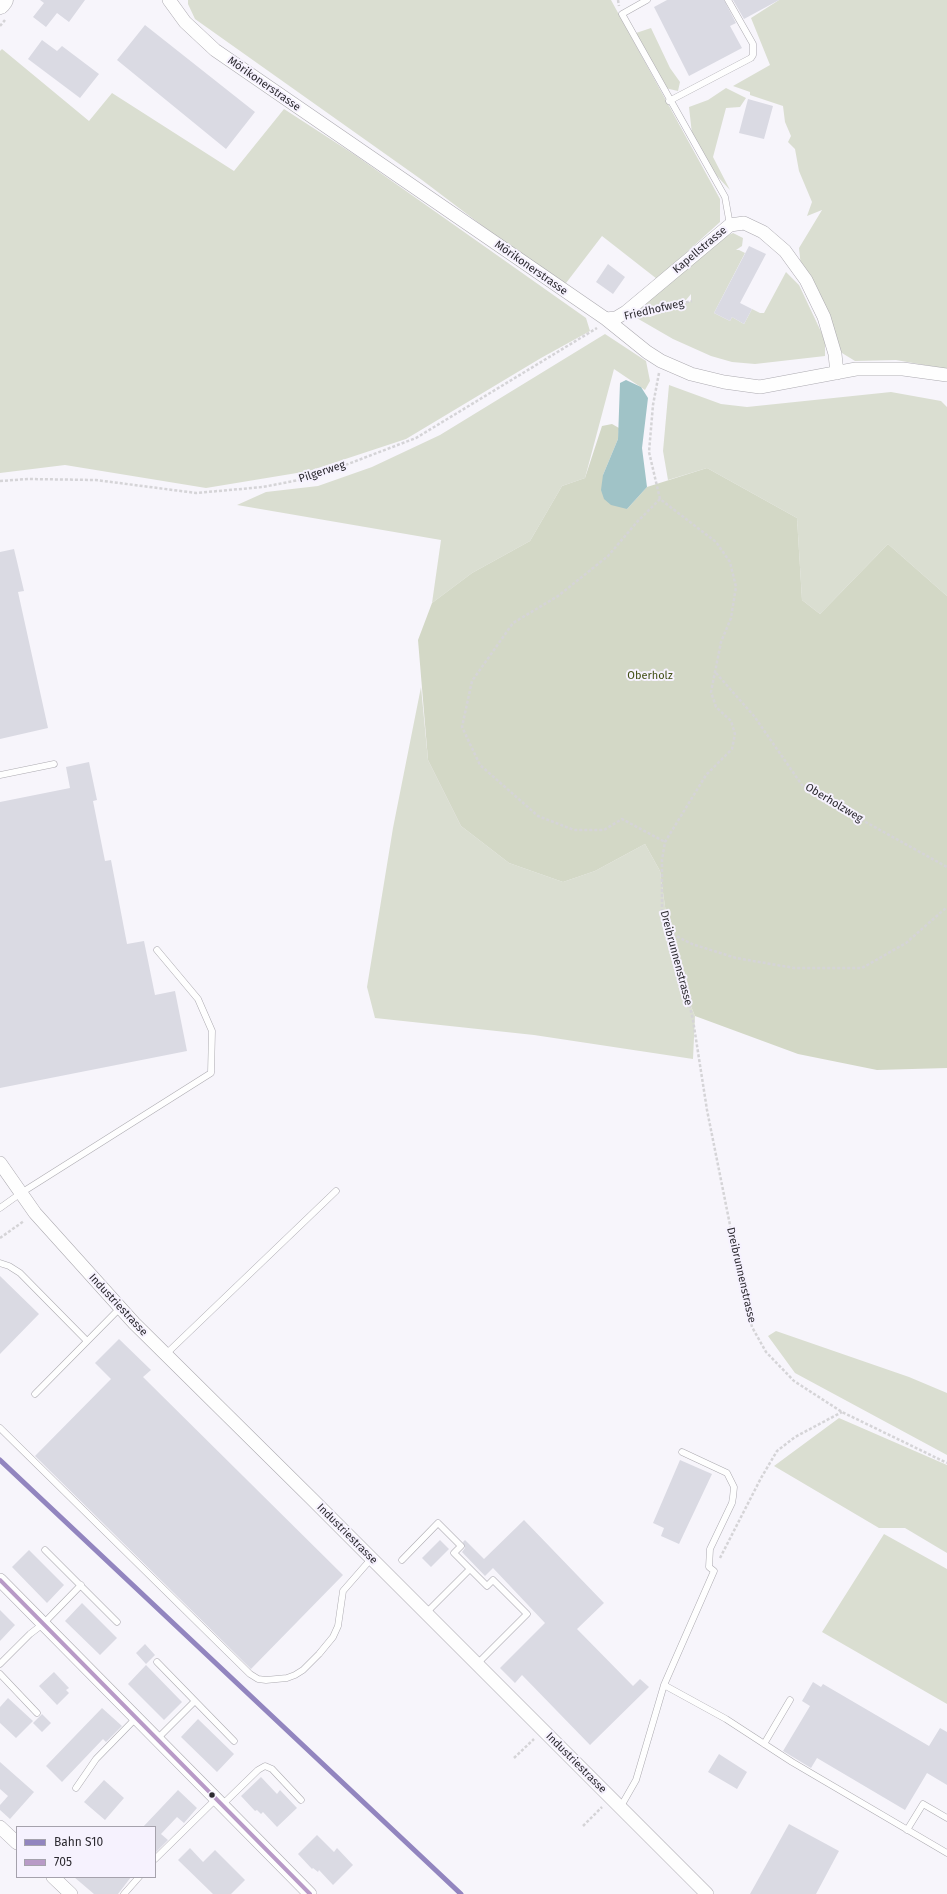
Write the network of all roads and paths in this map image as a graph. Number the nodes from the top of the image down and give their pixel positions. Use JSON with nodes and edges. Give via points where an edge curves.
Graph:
{"nodes":[{"id":1,"x":3,"y":0,"type":"edge"},
{"id":2,"x":169,"y":0,"type":"edge"},
{"id":3,"x":647,"y":0,"type":"edge"},
{"id":4,"x":728,"y":0,"type":"edge"},
{"id":5,"x":0,"y":4,"type":"edge"},
{"id":6,"x":669,"y":101,"type":"junction"},
{"id":7,"x":730,"y":225,"type":"junction"},
{"id":8,"x":692,"y":301,"type":"dead end"},
{"id":9,"x":641,"y":314,"type":"dead end"},
{"id":10,"x":606,"y":319,"type":"junction"},
{"id":11,"x":661,"y":361,"type":"junction"},
{"id":12,"x":836,"y":372,"type":"junction"},
{"id":13,"x":947,"y":375,"type":"edge"},
{"id":14,"x":0,"y":481,"type":"edge"},
{"id":15,"x":660,"y":499,"type":"junction"},
{"id":16,"x":716,"y":672,"type":"junction"},
{"id":17,"x":54,"y":764,"type":"dead end"},
{"id":18,"x":0,"y":775,"type":"edge"},
{"id":19,"x":665,"y":842,"type":"junction"},
{"id":20,"x":947,"y":868,"type":"edge"},
{"id":21,"x":947,"y":907,"type":"edge"},
{"id":22,"x":667,"y":932,"type":"junction"},
{"id":23,"x":157,"y":950,"type":"dead end"},
{"id":24,"x":0,"y":1163,"type":"edge"},
{"id":25,"x":336,"y":1191,"type":"dead end"},
{"id":26,"x":21,"y":1193,"type":"junction"},
{"id":27,"x":0,"y":1208,"type":"edge"},
{"id":28,"x":35,"y":1213,"type":"junction"},
{"id":29,"x":0,"y":1238,"type":"edge"},
{"id":30,"x":0,"y":1263,"type":"edge"},
{"id":31,"x":120,"y":1308,"type":"junction"},
{"id":32,"x":87,"y":1341,"type":"junction"},
{"id":33,"x":165,"y":1355,"type":"junction"},
{"id":34,"x":34,"y":1394,"type":"dead end"},
{"id":35,"x":842,"y":1412,"type":"junction"},
{"id":36,"x":0,"y":1428,"type":"edge"},
{"id":37,"x":682,"y":1452,"type":"dead end"},
{"id":38,"x":947,"y":1463,"type":"edge"},
{"id":39,"x":45,"y":1550,"type":"dead end"},
{"id":40,"x":371,"y":1559,"type":"junction"},
{"id":41,"x":402,"y":1560,"type":"dead end"},
{"id":42,"x":470,"y":1569,"type":"junction"},
{"id":43,"x":714,"y":1571,"type":"junction"},
{"id":44,"x":0,"y":1580,"type":"edge"},
{"id":45,"x":81,"y":1584,"type":"junction"},
{"id":46,"x":426,"y":1613,"type":"junction"},
{"id":47,"x":117,"y":1622,"type":"dead end"},
{"id":48,"x":43,"y":1624,"type":"junction"},
{"id":49,"x":157,"y":1662,"type":"dead end"},
{"id":50,"x":0,"y":1664,"type":"edge"},
{"id":51,"x":477,"y":1664,"type":"junction"},
{"id":52,"x":0,"y":1674,"type":"edge"},
{"id":53,"x":664,"y":1685,"type":"junction"},
{"id":54,"x":790,"y":1700,"type":"dead end"},
{"id":55,"x":195,"y":1701,"type":"junction"},
{"id":56,"x":37,"y":1713,"type":"dead end"},
{"id":57,"x":137,"y":1717,"type":"junction"},
{"id":58,"x":543,"y":1730,"type":"junction"},
{"id":59,"x":158,"y":1738,"type":"junction"},
{"id":60,"x":234,"y":1741,"type":"dead end"},
{"id":61,"x":764,"y":1744,"type":"junction"},
{"id":62,"x":514,"y":1758,"type":"dead end"},
{"id":63,"x":76,"y":1788,"type":"dead end"},
{"id":64,"x":301,"y":1800,"type":"dead end"},
{"id":65,"x":220,"y":1801,"type":"junction"},
{"id":66,"x":616,"y":1803,"type":"junction"},
{"id":67,"x":947,"y":1818,"type":"edge"},
{"id":68,"x":583,"y":1826,"type":"dead end"},
{"id":69,"x":0,"y":1827,"type":"edge"},
{"id":70,"x":907,"y":1830,"type":"junction"},
{"id":71,"x":16,"y":1842,"type":"edge"},
{"id":72,"x":947,"y":1853,"type":"edge"},
{"id":73,"x":156,"y":1858,"type":"edge"},
{"id":74,"x":54,"y":1878,"type":"edge"},
{"id":75,"x":138,"y":1878,"type":"edge"},
{"id":76,"x":71,"y":1894,"type":"edge"},
{"id":77,"x":124,"y":1894,"type":"edge"},
{"id":78,"x":310,"y":1894,"type":"edge"},
{"id":79,"x":706,"y":1894,"type":"edge"}],
"edges":[{"from":1,"to":5,"type":"main road"},
{"from":2,"to":10,"type":"street","name":"Mörikonerstrasse","via":[[185,22],[215,50]]},
{"from":3,"to":6,"type":"lane","via":[[622,14]]},
{"from":4,"to":6,"type":"lane","via":[[753,44],[753,55]]},
{"from":6,"to":7,"type":"lane","via":[[725,197]]},
{"from":7,"to":10,"type":"street","name":"Kapellstrasse","via":[[626,312],[616,318]]},
{"from":7,"to":12,"type":"street","name":"Kapellstrasse","via":[[744,223],[763,232],[785,251],[806,280],[824,317]]},
{"from":8,"to":9,"type":"path","name":"Friedhofweg"},
{"from":10,"to":11,"type":"street","name":"Mörikonerstrasse"},
{"from":10,"to":14,"type":"path","name":"Pilgerweg","via":[[596,330],[416,438],[314,477],[263,487],[196,493],[96,480]]},
{"from":11,"to":12,"type":"street","name":"Mörikonerstrasse","via":[[691,374],[760,387]]},
{"from":11,"to":15,"type":"path","via":[[653,405],[650,452]]},
{"from":12,"to":13,"type":"street","name":"Mörikonerstrasse","via":[[889,369]]},
{"from":15,"to":16,"type":"path","name":"Dreibrunnenstrasse","via":[[716,542],[730,562],[736,587],[731,618],[721,642]]},
{"from":15,"to":19,"type":"path","via":[[608,556],[558,596],[513,623],[472,681],[462,727],[480,765],[538,816],[574,830],[604,830],[622,819]]},
{"from":16,"to":19,"type":"path","name":"Dreibrunnenstrasse","via":[[711,692],[716,707],[731,721],[735,734],[732,749],[706,775]]},
{"from":16,"to":20,"type":"path","name":"Oberholzweg","via":[[754,716],[804,788]]},
{"from":17,"to":18,"type":"lane"},
{"from":19,"to":22,"type":"path","name":"Dreibrunnenstrasse","via":[[662,860],[662,911]]},
{"from":21,"to":22,"type":"path","via":[[906,943],[862,968],[794,968],[736,958],[692,944]]},
{"from":22,"to":35,"type":"path","name":"Dreibrunnenstrasse","via":[[693,1020],[707,1110],[752,1327],[766,1352],[794,1381]]},
{"from":23,"to":26,"type":"lane","via":[[198,999],[212,1031],[211,1072]]},
{"from":24,"to":26,"type":"street","name":"Industriestrasse"},
{"from":25,"to":33,"type":"lane"},
{"from":26,"to":27,"type":"lane"},
{"from":26,"to":28,"type":"street","name":"Industriestrasse"},
{"from":28,"to":29,"type":"path"},
{"from":28,"to":31,"type":"street","name":"Industriestrasse"},
{"from":30,"to":32,"type":"lane","via":[[20,1274]]},
{"from":31,"to":32,"type":"lane"},
{"from":31,"to":33,"type":"street","name":"Industriestrasse"},
{"from":32,"to":34,"type":"lane"},
{"from":33,"to":40,"type":"street","name":"Industriestrasse"},
{"from":35,"to":38,"type":"path","name":"Dreibrunnenstrasse"},
{"from":35,"to":43,"type":"path","via":[[795,1437],[777,1451]]},
{"from":36,"to":40,"type":"lane","via":[[244,1669],[258,1678],[266,1680],[295,1675],[319,1654],[333,1637],[338,1626],[342,1592]]},
{"from":37,"to":43,"type":"lane","via":[[727,1473],[734,1487],[732,1503],[710,1549],[709,1567]]},
{"from":39,"to":45,"type":"lane"},
{"from":40,"to":46,"type":"street","name":"Industriestrasse"},
{"from":41,"to":42,"type":"lane","via":[[438,1523],[461,1546],[454,1553]]},
{"from":42,"to":46,"type":"lane"},
{"from":42,"to":51,"type":"lane","via":[[487,1586],[493,1580],[527,1614]]},
{"from":43,"to":53,"type":"lane"},
{"from":44,"to":48,"type":"street"},
{"from":45,"to":47,"type":"lane"},
{"from":45,"to":48,"type":"lane"},
{"from":46,"to":51,"type":"street","name":"Industriestrasse"},
{"from":48,"to":50,"type":"lane"},
{"from":48,"to":57,"type":"street"},
{"from":49,"to":55,"type":"lane"},
{"from":51,"to":58,"type":"street","name":"Industriestrasse"},
{"from":52,"to":56,"type":"lane"},
{"from":53,"to":61,"type":"lane","via":[[726,1719]]},
{"from":53,"to":66,"type":"lane","via":[[636,1780]]},
{"from":54,"to":61,"type":"lane"},
{"from":55,"to":59,"type":"lane"},
{"from":55,"to":60,"type":"lane"},
{"from":57,"to":59,"type":"street"},
{"from":57,"to":63,"type":"lane","via":[[96,1760]]},
{"from":58,"to":62,"type":"path"},
{"from":58,"to":66,"type":"street","name":"Industriestrasse"},
{"from":59,"to":65,"type":"street"},
{"from":61,"to":70,"type":"lane"},
{"from":64,"to":65,"type":"lane","via":[[272,1769],[265,1766]]},
{"from":65,"to":73,"type":"lane"},
{"from":65,"to":78,"type":"street"},
{"from":66,"to":68,"type":"path"},
{"from":66,"to":79,"type":"street","name":"Industriestrasse"},
{"from":67,"to":70,"type":"lane","via":[[923,1804]]},
{"from":69,"to":71,"type":"street"},
{"from":70,"to":72,"type":"lane"},
{"from":74,"to":76,"type":"street"},
{"from":75,"to":77,"type":"lane"}]}
